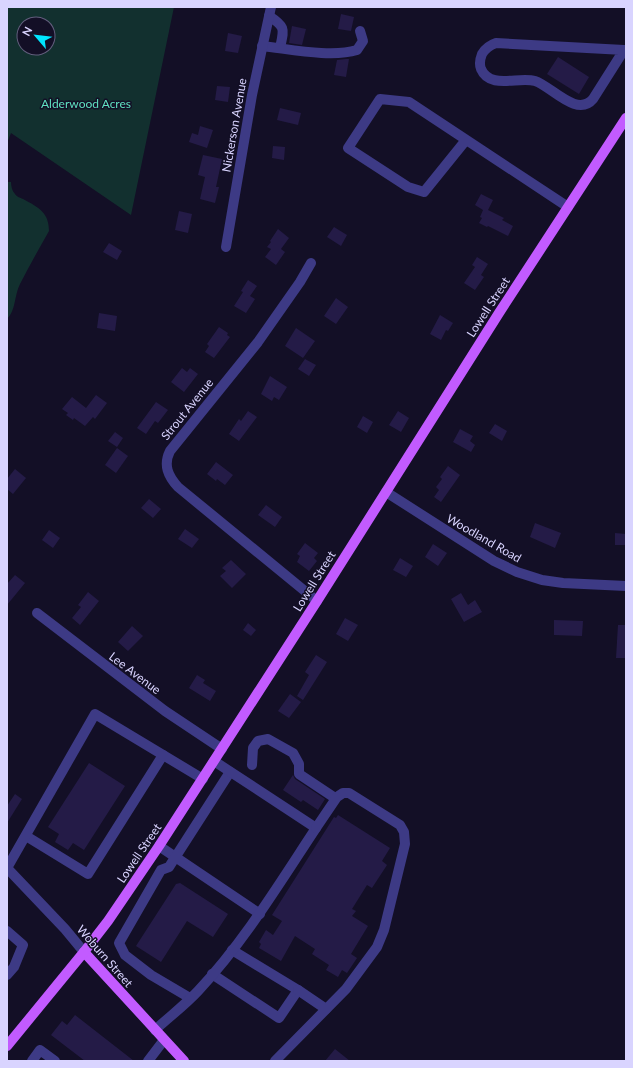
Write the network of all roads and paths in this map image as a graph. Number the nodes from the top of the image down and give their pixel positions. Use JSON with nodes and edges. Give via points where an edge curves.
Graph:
{"nodes":[{"id":1,"x":270,"y":11,"type":"edge"},
{"id":2,"x":360,"y":31,"type":"dead end"},
{"id":3,"x":262,"y":46,"type":"junction"},
{"id":4,"x":280,"y":48,"type":"junction"},
{"id":5,"x":625,"y":50,"type":"edge"},
{"id":6,"x":626,"y":118,"type":"edge"},
{"id":7,"x":466,"y":140,"type":"junction"},
{"id":8,"x":568,"y":207,"type":"junction"},
{"id":9,"x":226,"y":247,"type":"dead end"},
{"id":10,"x":311,"y":263,"type":"dead end"},
{"id":11,"x":386,"y":492,"type":"junction"},
{"id":12,"x":626,"y":586,"type":"edge"},
{"id":13,"x":317,"y":601,"type":"junction"},
{"id":14,"x":37,"y":613,"type":"dead end"},
{"id":15,"x":222,"y":749,"type":"junction"},
{"id":16,"x":163,"y":754,"type":"junction"},
{"id":17,"x":214,"y":761,"type":"junction"},
{"id":18,"x":252,"y":765,"type":"dead end"},
{"id":19,"x":230,"y":772,"type":"junction"},
{"id":20,"x":203,"y":779,"type":"junction"},
{"id":21,"x":335,"y":798,"type":"junction"},
{"id":22,"x":316,"y":828,"type":"junction"},
{"id":23,"x":26,"y":836,"type":"junction"},
{"id":24,"x":159,"y":846,"type":"junction"},
{"id":25,"x":175,"y":857,"type":"junction"},
{"id":26,"x":148,"y":863,"type":"junction"},
{"id":27,"x":7,"y":868,"type":"edge"},
{"id":28,"x":161,"y":870,"type":"junction"},
{"id":29,"x":260,"y":914,"type":"junction"},
{"id":30,"x":7,"y":931,"type":"edge"},
{"id":31,"x":232,"y":950,"type":"junction"},
{"id":32,"x":84,"y":952,"type":"junction"},
{"id":33,"x":212,"y":974,"type":"junction"},
{"id":34,"x":7,"y":975,"type":"edge"},
{"id":35,"x":298,"y":990,"type":"junction"},
{"id":36,"x":190,"y":998,"type":"junction"},
{"id":37,"x":326,"y":1009,"type":"junction"},
{"id":38,"x":155,"y":1030,"type":"junction"},
{"id":39,"x":164,"y":1040,"type":"junction"},
{"id":40,"x":7,"y":1046,"type":"edge"},
{"id":41,"x":32,"y":1061,"type":"edge"},
{"id":42,"x":55,"y":1061,"type":"edge"},
{"id":43,"x":148,"y":1061,"type":"edge"},
{"id":44,"x":184,"y":1061,"type":"edge"},
{"id":45,"x":275,"y":1061,"type":"edge"}],
"edges":[{"from":1,"to":3,"type":"street","name":"Nickerson Avenue"},
{"from":1,"to":4,"type":"street","via":[[283,32]]},
{"from":2,"to":4,"type":"street","via":[[363,41],[358,50],[329,53]]},
{"from":3,"to":4,"type":"street"},
{"from":3,"to":9,"type":"street","name":"Nickerson Avenue"},
{"from":5,"to":5,"type":"street","via":[[496,44],[486,48],[480,59],[480,66],[484,73],[492,78],[502,81],[534,81],[581,106],[593,99]]},
{"from":6,"to":8,"type":"main road","name":"Lowell Street"},
{"from":7,"to":7,"type":"street","via":[[409,102],[380,99],[348,148],[408,187],[424,192]]},
{"from":7,"to":8,"type":"street"},
{"from":8,"to":11,"type":"main road","name":"Lowell Street"},
{"from":10,"to":13,"type":"street","name":"Strout Avenue","via":[[258,342],[170,451],[166,466],[169,476],[178,487]]},
{"from":11,"to":12,"type":"street","name":"Woodland Road","via":[[517,572],[563,583]]},
{"from":11,"to":13,"type":"main road","name":"Lowell Street"},
{"from":13,"to":15,"type":"main road","name":"Lowell Street"},
{"from":14,"to":15,"type":"street","name":"Lee Avenue","via":[[165,711]]},
{"from":15,"to":17,"type":"main road","name":"Lowell Street"},
{"from":16,"to":20,"type":"street"},
{"from":16,"to":23,"type":"street","via":[[88,874]]},
{"from":16,"to":23,"type":"street","via":[[95,714]]},
{"from":17,"to":19,"type":"street"},
{"from":17,"to":20,"type":"main road","name":"Lowell Street"},
{"from":18,"to":21,"type":"street","via":[[253,748],[258,741],[268,739],[293,754],[299,764],[299,774]]},
{"from":19,"to":22,"type":"street"},
{"from":19,"to":25,"type":"street"},
{"from":20,"to":24,"type":"main road","name":"Lowell Street"},
{"from":21,"to":22,"type":"street"},
{"from":21,"to":37,"type":"street","via":[[343,793],[353,795],[400,825],[406,840],[384,930],[377,947],[346,989]]},
{"from":22,"to":29,"type":"street"},
{"from":23,"to":27,"type":"street"},
{"from":24,"to":25,"type":"street"},
{"from":24,"to":26,"type":"main road","name":"Lowell Street"},
{"from":25,"to":28,"type":"street","via":[[169,867]]},
{"from":25,"to":29,"type":"street"},
{"from":26,"to":28,"type":"street"},
{"from":26,"to":32,"type":"main road","name":"Lowell Street"},
{"from":27,"to":32,"type":"street","name":"Woburn Street"},
{"from":28,"to":36,"type":"street","via":[[119,943],[125,955],[151,975]]},
{"from":29,"to":31,"type":"street"},
{"from":30,"to":34,"type":"street","via":[[23,945],[14,967]]},
{"from":31,"to":33,"type":"street"},
{"from":31,"to":35,"type":"street"},
{"from":32,"to":38,"type":"main road","name":"Woburn Street"},
{"from":32,"to":40,"type":"main road","name":"Lowell Street"},
{"from":33,"to":35,"type":"street","via":[[279,1018]]},
{"from":33,"to":36,"type":"street"},
{"from":35,"to":37,"type":"street"},
{"from":36,"to":38,"type":"street"},
{"from":37,"to":45,"type":"street"},
{"from":38,"to":39,"type":"main road","name":"Woburn Street"},
{"from":39,"to":43,"type":"street"},
{"from":39,"to":44,"type":"main road","name":"Woburn Street"},
{"from":41,"to":42,"type":"street","via":[[40,1050]]}]}
